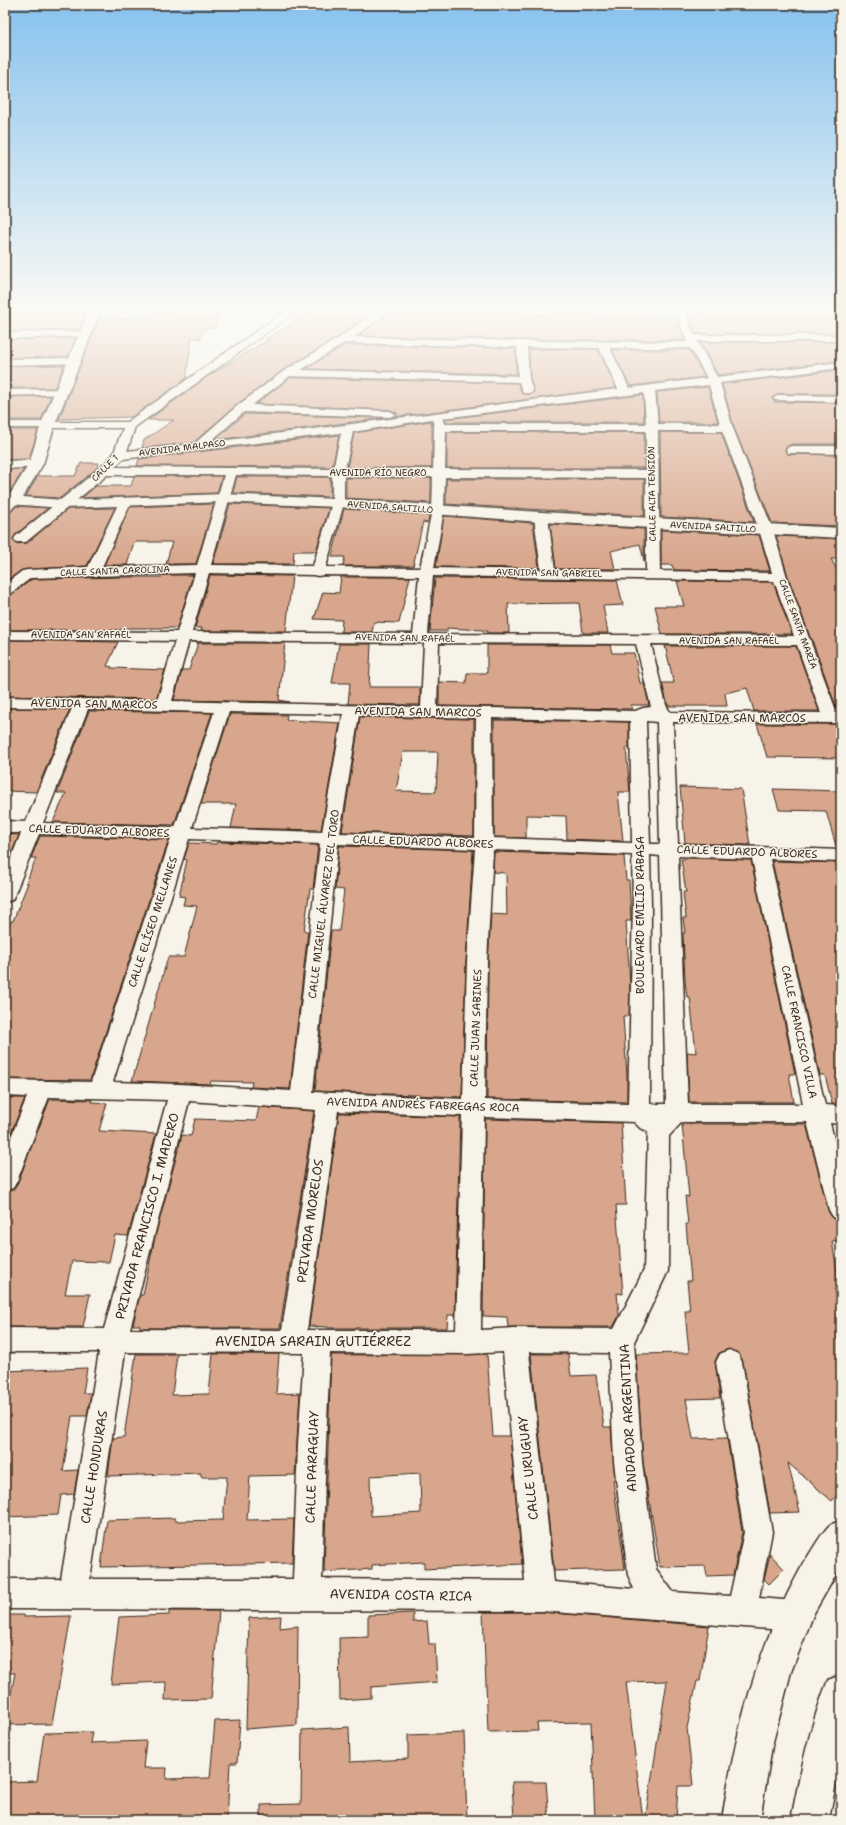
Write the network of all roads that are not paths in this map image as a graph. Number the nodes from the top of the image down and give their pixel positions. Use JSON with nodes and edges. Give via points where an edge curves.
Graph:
{"nodes":[{"id":1,"x":61,"y":393,"type":"edge"},
{"id":2,"x":175,"y":393,"type":"edge"},
{"id":3,"x":261,"y":393,"type":"edge"},
{"id":4,"x":527,"y":393,"type":"edge"},
{"id":5,"x":616,"y":393,"type":"edge"},
{"id":6,"x":649,"y":393,"type":"edge"},
{"id":7,"x":717,"y":393,"type":"edge"},
{"id":8,"x":779,"y":398,"type":"dead end"},
{"id":9,"x":841,"y":399,"type":"edge"},
{"id":10,"x":530,"y":404,"type":"junction"},
{"id":11,"x":241,"y":408,"type":"junction"},
{"id":12,"x":416,"y":419,"type":"junction"},
{"id":13,"x":438,"y":421,"type":"junction"},
{"id":14,"x":48,"y":424,"type":"junction"},
{"id":15,"x":5,"y":425,"type":"edge"},
{"id":16,"x":130,"y":425,"type":"junction"},
{"id":17,"x":652,"y":428,"type":"junction"},
{"id":18,"x":726,"y":428,"type":"junction"},
{"id":19,"x":348,"y":429,"type":"junction"},
{"id":20,"x":198,"y":446,"type":"junction"},
{"id":21,"x":792,"y":450,"type":"dead end"},
{"id":22,"x":841,"y":450,"type":"edge"},
{"id":23,"x":119,"y":456,"type":"junction"},
{"id":24,"x":36,"y":464,"type":"junction"},
{"id":25,"x":5,"y":465,"type":"edge"},
{"id":26,"x":104,"y":471,"type":"junction"},
{"id":27,"x":231,"y":472,"type":"junction"},
{"id":28,"x":338,"y":473,"type":"junction"},
{"id":29,"x":440,"y":473,"type":"junction"},
{"id":30,"x":652,"y":474,"type":"junction"},
{"id":31,"x":223,"y":498,"type":"junction"},
{"id":32,"x":125,"y":502,"type":"junction"},
{"id":33,"x":338,"y":503,"type":"junction"},
{"id":34,"x":63,"y":504,"type":"junction"},
{"id":35,"x":9,"y":505,"type":"edge"},
{"id":36,"x":438,"y":510,"type":"junction"},
{"id":37,"x":541,"y":517,"type":"junction"},
{"id":38,"x":653,"y":523,"type":"junction"},
{"id":39,"x":766,"y":530,"type":"junction"},
{"id":40,"x":841,"y":533,"type":"edge"},
{"id":41,"x":21,"y":539,"type":"dead end"},
{"id":42,"x":204,"y":569,"type":"junction"},
{"id":43,"x":93,"y":571,"type":"junction"},
{"id":44,"x":318,"y":572,"type":"junction"},
{"id":45,"x":426,"y":572,"type":"junction"},
{"id":46,"x":548,"y":573,"type":"junction"},
{"id":47,"x":653,"y":575,"type":"junction"},
{"id":48,"x":780,"y":576,"type":"junction"},
{"id":49,"x":5,"y":591,"type":"edge"},
{"id":50,"x":5,"y":635,"type":"edge"},
{"id":51,"x":184,"y":636,"type":"junction"},
{"id":52,"x":426,"y":639,"type":"junction"},
{"id":53,"x":642,"y":640,"type":"junction"},
{"id":54,"x":804,"y":641,"type":"junction"},
{"id":55,"x":5,"y":702,"type":"edge"},
{"id":56,"x":82,"y":704,"type":"junction"},
{"id":57,"x":162,"y":706,"type":"junction"},
{"id":58,"x":223,"y":707,"type":"junction"},
{"id":59,"x":352,"y":710,"type":"junction"},
{"id":60,"x":662,"y":711,"type":"junction"},
{"id":61,"x":429,"y":712,"type":"junction"},
{"id":62,"x":484,"y":713,"type":"junction"},
{"id":63,"x":638,"y":716,"type":"junction"},
{"id":64,"x":836,"y":718,"type":"edge"},
{"id":65,"x":5,"y":828,"type":"edge"},
{"id":66,"x":32,"y":828,"type":"junction"},
{"id":67,"x":182,"y":834,"type":"junction"},
{"id":68,"x":330,"y":839,"type":"junction"},
{"id":69,"x":484,"y":844,"type":"junction"},
{"id":70,"x":641,"y":848,"type":"junction"},
{"id":71,"x":668,"y":849,"type":"junction"},
{"id":72,"x":760,"y":853,"type":"junction"},
{"id":73,"x":841,"y":856,"type":"edge"},
{"id":74,"x":5,"y":896,"type":"edge"},
{"id":75,"x":5,"y":1088,"type":"edge"},
{"id":76,"x":41,"y":1090,"type":"junction"},
{"id":77,"x":99,"y":1091,"type":"junction"},
{"id":78,"x":180,"y":1092,"type":"junction"},
{"id":79,"x":301,"y":1099,"type":"junction"},
{"id":80,"x":328,"y":1102,"type":"junction"},
{"id":81,"x":474,"y":1108,"type":"junction"},
{"id":82,"x":677,"y":1112,"type":"junction"},
{"id":83,"x":639,"y":1113,"type":"junction"},
{"id":84,"x":816,"y":1113,"type":"junction"},
{"id":85,"x":841,"y":1115,"type":"edge"},
{"id":86,"x":658,"y":1133,"type":"junction"},
{"id":87,"x":5,"y":1181,"type":"edge"},
{"id":88,"x":841,"y":1210,"type":"edge"},
{"id":89,"x":5,"y":1340,"type":"edge"},
{"id":90,"x":114,"y":1340,"type":"junction"},
{"id":91,"x":515,"y":1340,"type":"junction"},
{"id":92,"x":305,"y":1341,"type":"junction"},
{"id":93,"x":622,"y":1341,"type":"junction"},
{"id":94,"x":468,"y":1342,"type":"junction"},
{"id":95,"x":729,"y":1362,"type":"dead end"},
{"id":96,"x":841,"y":1537,"type":"edge"},
{"id":97,"x":5,"y":1594,"type":"edge"},
{"id":98,"x":74,"y":1594,"type":"junction"},
{"id":99,"x":308,"y":1594,"type":"junction"},
{"id":100,"x":541,"y":1596,"type":"junction"},
{"id":101,"x":666,"y":1606,"type":"junction"},
{"id":102,"x":742,"y":1611,"type":"junction"},
{"id":103,"x":796,"y":1616,"type":"junction"},
{"id":104,"x":841,"y":1693,"type":"edge"},
{"id":105,"x":741,"y":1820,"type":"edge"},
{"id":106,"x":810,"y":1820,"type":"edge"}],
"edges":[{"from":1,"to":14,"type":"street"},
{"from":2,"to":16,"type":"street"},
{"from":3,"to":11,"type":"street"},
{"from":4,"to":10,"type":"street"},
{"from":5,"to":10,"type":"street","name":"AVENIDA MALPASO"},
{"from":6,"to":17,"type":"street","name":"CALLE ALTA TENSIÓN"},
{"from":7,"to":18,"type":"street","name":"CALLE SANTA MARÍA"},
{"from":8,"to":9,"type":"street"},
{"from":10,"to":13,"type":"street","name":"AVENIDA MALPASO"},
{"from":11,"to":12,"type":"street","via":[[395,414]]},
{"from":11,"to":20,"type":"street"},
{"from":12,"to":13,"type":"street","name":"AVENIDA MALPASO"},
{"from":12,"to":19,"type":"street","name":"AVENIDA MALPASO"},
{"from":13,"to":17,"type":"street"},
{"from":13,"to":29,"type":"street"},
{"from":14,"to":15,"type":"street"},
{"from":14,"to":16,"type":"street"},
{"from":14,"to":24,"type":"street"},
{"from":16,"to":23,"type":"street","name":"CALLE 1"},
{"from":17,"to":18,"type":"street"},
{"from":17,"to":30,"type":"street","name":"CALLE ALTA TENSIÓN"},
{"from":18,"to":39,"type":"street","name":"CALLE SANTA MARÍA"},
{"from":19,"to":20,"type":"street","name":"AVENIDA MALPASO"},
{"from":19,"to":28,"type":"street"},
{"from":20,"to":23,"type":"street","name":"AVENIDA MALPASO"},
{"from":21,"to":22,"type":"street"},
{"from":23,"to":26,"type":"street","name":"CALLE 1"},
{"from":24,"to":25,"type":"street"},
{"from":24,"to":35,"type":"street"},
{"from":26,"to":27,"type":"street","name":"AVENIDA RÍO NEGRO"},
{"from":26,"to":34,"type":"street","name":"CALLE 1"},
{"from":27,"to":28,"type":"street","name":"AVENIDA RÍO NEGRO"},
{"from":27,"to":31,"type":"street"},
{"from":28,"to":29,"type":"street","name":"AVENIDA RÍO NEGRO"},
{"from":28,"to":33,"type":"street"},
{"from":29,"to":30,"type":"street","name":"AVENIDA RÍO NEGRO"},
{"from":29,"to":36,"type":"street"},
{"from":30,"to":38,"type":"street","name":"CALLE ALTA TENSIÓN"},
{"from":31,"to":32,"type":"street","name":"AVENIDA SALTILLO"},
{"from":31,"to":33,"type":"street","name":"AVENIDA SALTILLO"},
{"from":31,"to":42,"type":"street"},
{"from":32,"to":34,"type":"street","name":"AVENIDA SALTILLO"},
{"from":32,"to":43,"type":"street"},
{"from":33,"to":36,"type":"street","name":"AVENIDA SALTILLO"},
{"from":33,"to":44,"type":"street"},
{"from":34,"to":35,"type":"street","name":"AVENIDA SALTILLO"},
{"from":34,"to":41,"type":"street","name":"CALLE 1"},
{"from":36,"to":37,"type":"street","name":"AVENIDA SALTILLO"},
{"from":36,"to":45,"type":"street"},
{"from":37,"to":38,"type":"street","name":"AVENIDA SALTILLO"},
{"from":37,"to":46,"type":"street"},
{"from":38,"to":39,"type":"street","name":"AVENIDA SALTILLO"},
{"from":38,"to":47,"type":"street","name":"CALLE ALTA TENSIÓN"},
{"from":39,"to":40,"type":"street","name":"AVENIDA SALTILLO"},
{"from":39,"to":48,"type":"street","name":"CALLE SANTA MARÍA"},
{"from":42,"to":43,"type":"street","name":"CALLE SANTA CAROLINA"},
{"from":42,"to":44,"type":"street","name":"CALLE SANTA CAROLINA"},
{"from":42,"to":51,"type":"street"},
{"from":43,"to":49,"type":"street","name":"CALLE SANTA CAROLINA","via":[[27,574]]},
{"from":44,"to":45,"type":"street","name":"AVENIDA SAN GABRIEL"},
{"from":45,"to":46,"type":"street","name":"AVENIDA SAN GABRIEL"},
{"from":45,"to":52,"type":"street"},
{"from":46,"to":47,"type":"street","name":"AVENIDA SAN GABRIEL"},
{"from":47,"to":48,"type":"street","name":"AVENIDA SAN GABRIEL"},
{"from":48,"to":54,"type":"street","name":"CALLE SANTA MARÍA"},
{"from":50,"to":51,"type":"street","name":"AVENIDA SAN RAFAÉL"},
{"from":51,"to":52,"type":"street","name":"AVENIDA SAN RAFAÉL"},
{"from":51,"to":57,"type":"street"},
{"from":52,"to":53,"type":"street","name":"AVENIDA SAN RAFAÉL"},
{"from":52,"to":61,"type":"street"},
{"from":53,"to":54,"type":"street","name":"AVENIDA SAN RAFAÉL"},
{"from":53,"to":60,"type":"street"},
{"from":54,"to":64,"type":"street","name":"CALLE SANTA MARÍA"},
{"from":55,"to":56,"type":"street","name":"AVENIDA SAN MARCOS"},
{"from":56,"to":57,"type":"street","name":"AVENIDA SAN MARCOS"},
{"from":56,"to":66,"type":"street"},
{"from":57,"to":58,"type":"street","name":"AVENIDA SAN MARCOS"},
{"from":58,"to":59,"type":"street","name":"AVENIDA SAN MARCOS"},
{"from":58,"to":67,"type":"street","name":"CALLE ELÍSEO MELLANES"},
{"from":59,"to":61,"type":"street","name":"AVENIDA SAN MARCOS"},
{"from":59,"to":68,"type":"street","name":"CALLE MIGUEL ÁLVAREZ DEL TORO"},
{"from":60,"to":63,"type":"street","name":"AVENIDA SAN MARCOS"},
{"from":60,"to":64,"type":"street","name":"AVENIDA SAN MARCOS"},
{"from":60,"to":71,"type":"street"},
{"from":61,"to":62,"type":"street","name":"AVENIDA SAN MARCOS"},
{"from":62,"to":63,"type":"street","name":"AVENIDA SAN MARCOS"},
{"from":62,"to":69,"type":"street","name":"CALLE JUAN SABINES"},
{"from":63,"to":70,"type":"street","name":"BOULEVARD EMILIO RABASA"},
{"from":65,"to":66,"type":"street","name":"CALLE EDUARDO ALBORES"},
{"from":66,"to":67,"type":"street","name":"CALLE EDUARDO ALBORES"},
{"from":66,"to":74,"type":"street"},
{"from":67,"to":68,"type":"street","name":"CALLE EDUARDO ALBORES"},
{"from":67,"to":77,"type":"street","name":"CALLE ELÍSEO MELLANES"},
{"from":68,"to":69,"type":"street","name":"CALLE EDUARDO ALBORES"},
{"from":68,"to":79,"type":"street","name":"CALLE MIGUEL ÁLVAREZ DEL TORO"},
{"from":69,"to":70,"type":"street","name":"CALLE EDUARDO ALBORES"},
{"from":69,"to":81,"type":"street","name":"CALLE JUAN SABINES"},
{"from":70,"to":71,"type":"street","name":"CALLE EDUARDO ALBORES"},
{"from":70,"to":83,"type":"street","name":"BOULEVARD EMILIO RABASA"},
{"from":71,"to":72,"type":"street","name":"CALLE EDUARDO ALBORES"},
{"from":71,"to":82,"type":"street"},
{"from":72,"to":73,"type":"street","name":"CALLE EDUARDO ALBORES"},
{"from":72,"to":84,"type":"street","name":"CALLE FRANCISCO VILLA"},
{"from":75,"to":76,"type":"street","name":"AVENIDA ANDRÉS FABREGAS ROCA"},
{"from":76,"to":77,"type":"street","name":"AVENIDA ANDRÉS FABREGAS ROCA"},
{"from":76,"to":87,"type":"street"},
{"from":77,"to":78,"type":"street","name":"AVENIDA ANDRÉS FABREGAS ROCA"},
{"from":78,"to":79,"type":"street","name":"AVENIDA ANDRÉS FABREGAS ROCA"},
{"from":78,"to":90,"type":"street","name":"PRIVADA FRANCISCO I. MADERO"},
{"from":79,"to":80,"type":"street","name":"AVENIDA ANDRÉS FABREGAS ROCA"},
{"from":80,"to":81,"type":"street","name":"AVENIDA ANDRÉS FABREGAS ROCA"},
{"from":80,"to":92,"type":"street","name":"PRIVADA MORELOS"},
{"from":81,"to":83,"type":"street","name":"AVENIDA ANDRÉS FABREGAS ROCA"},
{"from":81,"to":94,"type":"street","name":"CALLE JUAN SABINES"},
{"from":82,"to":83,"type":"street","name":"AVENIDA ANDRÉS FABREGAS ROCA"},
{"from":82,"to":84,"type":"street","name":"AVENIDA ANDRÉS FABREGAS ROCA"},
{"from":82,"to":86,"type":"street"},
{"from":83,"to":86,"type":"street"},
{"from":84,"to":85,"type":"street","name":"AVENIDA ANDRÉS FABREGAS ROCA"},
{"from":84,"to":88,"type":"street","name":"CALLE FRANCISCO VILLA"},
{"from":86,"to":93,"type":"street","name":"ANDADOR ARGENTINA","via":[[656,1271]]},
{"from":89,"to":90,"type":"street","name":"AVENIDA SARAIN GUTIÉRREZ"},
{"from":90,"to":92,"type":"street","name":"AVENIDA SARAIN GUTIÉRREZ"},
{"from":90,"to":98,"type":"street","name":"CALLE HONDURAS"},
{"from":91,"to":93,"type":"street","name":"AVENIDA SARAIN GUTIÉRREZ"},
{"from":91,"to":94,"type":"street","name":"AVENIDA SARAIN GUTIÉRREZ"},
{"from":91,"to":100,"type":"street","name":"CALLE URUGUAY"},
{"from":92,"to":94,"type":"street","name":"AVENIDA SARAIN GUTIÉRREZ"},
{"from":92,"to":99,"type":"street","name":"CALLE PARAGUAY","via":[[312,1444]]},
{"from":93,"to":101,"type":"street","name":"ANDADOR ARGENTINA","via":[[628,1462],[642,1575]]},
{"from":95,"to":102,"type":"street","via":[[758,1532]]},
{"from":96,"to":103,"type":"street","via":[[807,1591]]},
{"from":97,"to":98,"type":"street","name":"AVENIDA COSTA RICA"},
{"from":98,"to":99,"type":"street","name":"AVENIDA COSTA RICA"},
{"from":99,"to":100,"type":"street","name":"AVENIDA COSTA RICA"},
{"from":100,"to":101,"type":"street","name":"AVENIDA COSTA RICA"},
{"from":101,"to":102,"type":"street","name":"AVENIDA COSTA RICA"},
{"from":102,"to":103,"type":"street","name":"AVENIDA COSTA RICA"},
{"from":103,"to":105,"type":"street","via":[[769,1683],[755,1735]]},
{"from":104,"to":106,"type":"street","via":[[829,1730]]}]}
